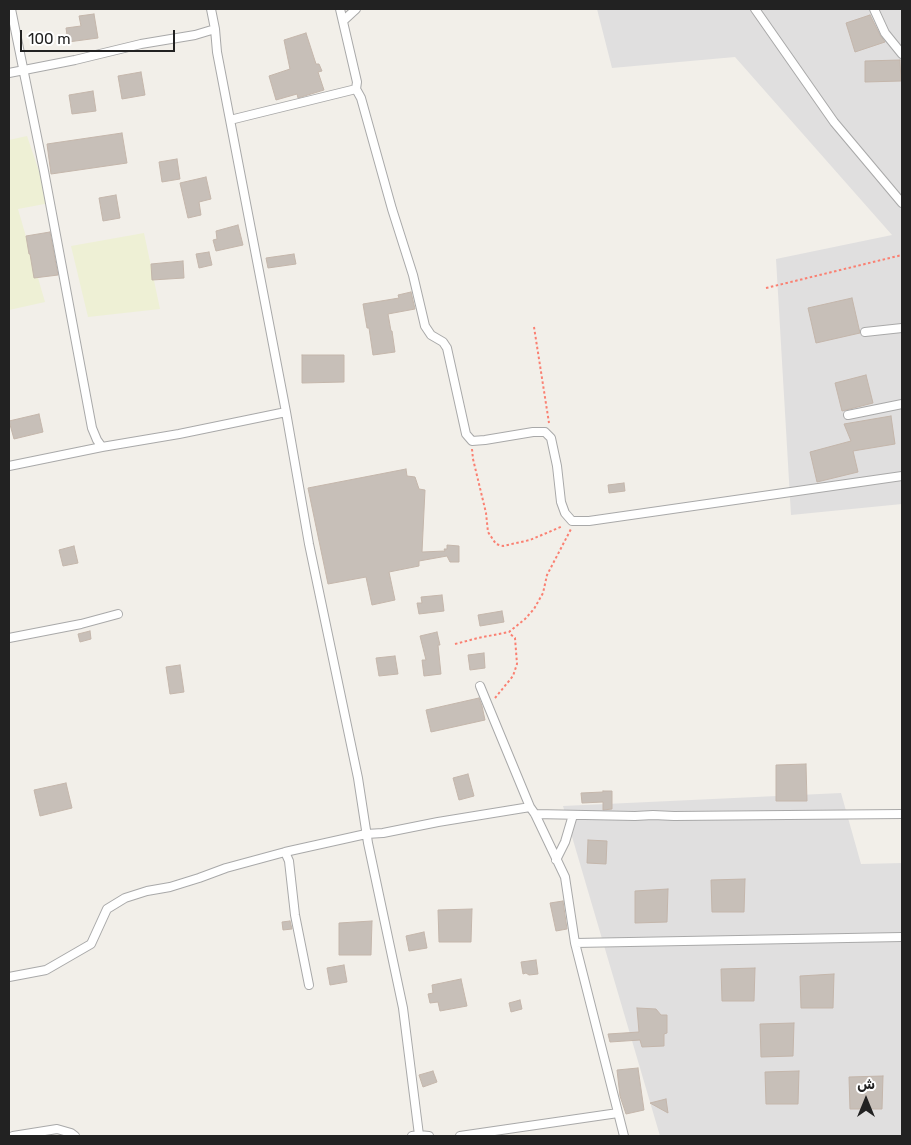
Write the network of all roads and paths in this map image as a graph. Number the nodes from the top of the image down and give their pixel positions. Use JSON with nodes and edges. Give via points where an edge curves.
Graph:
{"nodes":[{"id":1,"x":11,"y":9,"type":"edge"},
{"id":2,"x":211,"y":9,"type":"edge"},
{"id":3,"x":340,"y":9,"type":"edge"},
{"id":4,"x":356,"y":9,"type":"edge"},
{"id":5,"x":755,"y":9,"type":"edge"},
{"id":6,"x":874,"y":9,"type":"edge"},
{"id":7,"x":343,"y":21,"type":"junction"},
{"id":8,"x":214,"y":29,"type":"junction"},
{"id":9,"x":902,"y":54,"type":"edge"},
{"id":10,"x":24,"y":70,"type":"junction"},
{"id":11,"x":9,"y":74,"type":"edge"},
{"id":12,"x":356,"y":89,"type":"junction"},
{"id":13,"x":230,"y":120,"type":"junction"},
{"id":14,"x":902,"y":203,"type":"edge"},
{"id":15,"x":902,"y":255,"type":"edge"},
{"id":16,"x":766,"y":288,"type":"dead end"},
{"id":17,"x":534,"y":327,"type":"dead end"},
{"id":18,"x":902,"y":328,"type":"edge"},
{"id":19,"x":866,"y":332,"type":"dead end"},
{"id":20,"x":902,"y":404,"type":"edge"},
{"id":21,"x":286,"y":412,"type":"junction"},
{"id":22,"x":848,"y":416,"type":"dead end"},
{"id":23,"x":548,"y":436,"type":"junction"},
{"id":24,"x":472,"y":441,"type":"junction"},
{"id":25,"x":102,"y":447,"type":"junction"},
{"id":26,"x":9,"y":466,"type":"edge"},
{"id":27,"x":902,"y":476,"type":"edge"},
{"id":28,"x":576,"y":521,"type":"junction"},
{"id":29,"x":118,"y":614,"type":"dead end"},
{"id":30,"x":509,"y":632,"type":"junction"},
{"id":31,"x":9,"y":638,"type":"edge"},
{"id":32,"x":455,"y":644,"type":"dead end"},
{"id":33,"x":480,"y":686,"type":"dead end"},
{"id":34,"x":490,"y":709,"type":"junction"},
{"id":35,"x":532,"y":811,"type":"junction"},
{"id":36,"x":902,"y":814,"type":"edge"},
{"id":37,"x":573,"y":815,"type":"junction"},
{"id":38,"x":366,"y":834,"type":"junction"},
{"id":39,"x":285,"y":852,"type":"junction"},
{"id":40,"x":556,"y":860,"type":"junction"},
{"id":41,"x":902,"y":937,"type":"edge"},
{"id":42,"x":575,"y":943,"type":"junction"},
{"id":43,"x":9,"y":977,"type":"edge"},
{"id":44,"x":309,"y":985,"type":"dead end"},
{"id":45,"x":618,"y":1113,"type":"junction"},
{"id":46,"x":13,"y":1136,"type":"edge"},
{"id":47,"x":76,"y":1136,"type":"edge"},
{"id":48,"x":416,"y":1136,"type":"edge"},
{"id":49,"x":429,"y":1136,"type":"edge"},
{"id":50,"x":460,"y":1136,"type":"edge"},
{"id":51,"x":624,"y":1136,"type":"edge"}],
"edges":[{"from":1,"to":10,"type":"street"},
{"from":2,"to":8,"type":"street"},
{"from":3,"to":7,"type":"street"},
{"from":4,"to":7,"type":"street"},
{"from":5,"to":14,"type":"street","via":[[834,122]]},
{"from":6,"to":9,"type":"street","via":[[885,33]]},
{"from":7,"to":12,"type":"street"},
{"from":8,"to":10,"type":"street"},
{"from":8,"to":13,"type":"street"},
{"from":10,"to":11,"type":"street"},
{"from":10,"to":25,"type":"street","via":[[92,428]]},
{"from":12,"to":13,"type":"street"},
{"from":12,"to":24,"type":"street","via":[[413,274],[425,326],[447,348],[466,434]]},
{"from":13,"to":21,"type":"street"},
{"from":15,"to":16,"type":"path"},
{"from":17,"to":23,"type":"path"},
{"from":18,"to":19,"type":"street"},
{"from":20,"to":22,"type":"street"},
{"from":21,"to":25,"type":"street"},
{"from":21,"to":38,"type":"street","via":[[308,544],[358,778]]},
{"from":23,"to":24,"type":"street","via":[[545,432],[534,432]]},
{"from":23,"to":28,"type":"street","via":[[557,466],[561,502],[565,513]]},
{"from":24,"to":28,"type":"path","via":[[488,532],[496,544],[503,546],[530,540]]},
{"from":25,"to":26,"type":"street"},
{"from":27,"to":28,"type":"street"},
{"from":28,"to":30,"type":"path","via":[[547,575],[543,593],[534,609]]},
{"from":29,"to":31,"type":"street"},
{"from":30,"to":32,"type":"path"},
{"from":30,"to":34,"type":"path","via":[[514,638],[518,664]]},
{"from":33,"to":34,"type":"street"},
{"from":34,"to":35,"type":"street"},
{"from":35,"to":37,"type":"street"},
{"from":35,"to":38,"type":"street"},
{"from":35,"to":40,"type":"street"},
{"from":36,"to":37,"type":"street"},
{"from":37,"to":40,"type":"street"},
{"from":38,"to":39,"type":"street"},
{"from":38,"to":48,"type":"street","via":[[404,1008]]},
{"from":39,"to":43,"type":"street","via":[[125,898],[107,909],[91,944],[46,970]]},
{"from":39,"to":44,"type":"street"},
{"from":40,"to":42,"type":"street","via":[[565,877]]},
{"from":41,"to":42,"type":"street"},
{"from":42,"to":45,"type":"street"},
{"from":45,"to":50,"type":"street"},
{"from":45,"to":51,"type":"street"},
{"from":46,"to":47,"type":"street","via":[[57,1129]]},
{"from":48,"to":49,"type":"street"}]}
